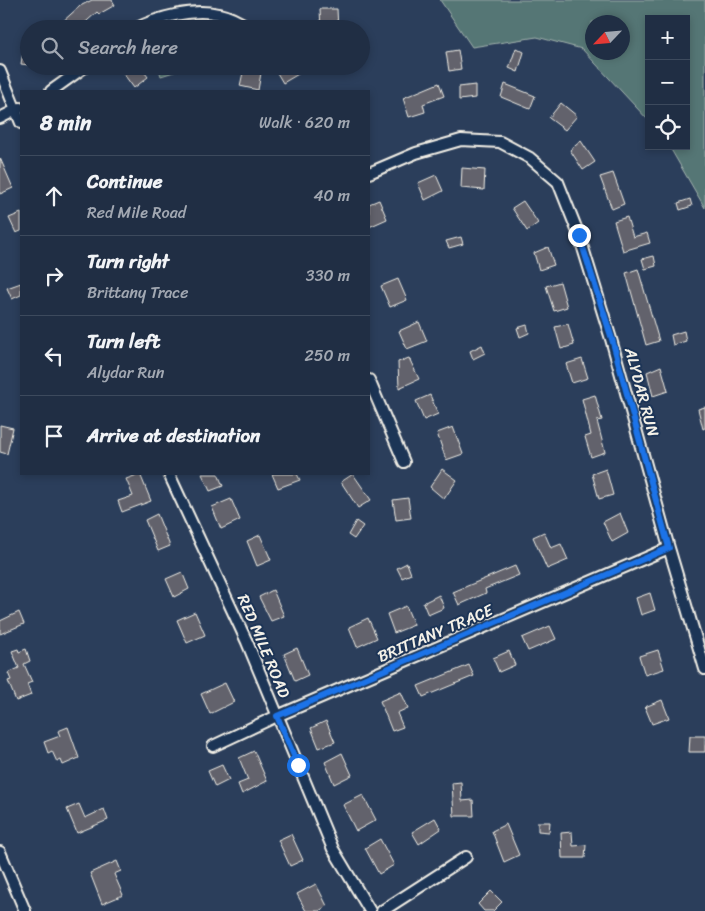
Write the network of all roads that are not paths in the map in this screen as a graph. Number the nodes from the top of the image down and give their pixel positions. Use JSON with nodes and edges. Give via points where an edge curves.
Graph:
{"nodes":[{"id":1,"x":152,"y":20,"type":"edge"},
{"id":2,"x":232,"y":20,"type":"edge"},
{"id":3,"x":0,"y":71,"type":"edge"},
{"id":4,"x":73,"y":75,"type":"edge"},
{"id":5,"x":52,"y":90,"type":"edge"},
{"id":6,"x":18,"y":109,"type":"edge"},
{"id":7,"x":0,"y":118,"type":"edge"},
{"id":8,"x":370,"y":173,"type":"edge"},
{"id":9,"x":370,"y":382,"type":"edge"},
{"id":10,"x":404,"y":462,"type":"dead end"},
{"id":11,"x":169,"y":475,"type":"edge"},
{"id":12,"x":669,"y":548,"type":"junction"},
{"id":13,"x":705,"y":669,"type":"edge"},
{"id":14,"x":277,"y":716,"type":"junction"},
{"id":15,"x":213,"y":746,"type":"dead end"},
{"id":16,"x":0,"y":852,"type":"edge"},
{"id":17,"x":466,"y":857,"type":"dead end"},
{"id":18,"x":25,"y":911,"type":"edge"},
{"id":19,"x":370,"y":911,"type":"edge"},
{"id":20,"x":382,"y":911,"type":"edge"}],
"edges":[{"from":1,"to":2,"type":"street","via":[[197,13],[219,14]]},
{"from":3,"to":6,"type":"street"},
{"from":4,"to":5,"type":"street"},
{"from":6,"to":7,"type":"street"},
{"from":8,"to":12,"type":"street","name":"ALYDAR RUN","via":[[416,153],[462,140],[490,141],[500,142],[530,158],[558,182],[579,235],[612,339]]},
{"from":9,"to":10,"type":"street"},
{"from":11,"to":14,"type":"street","name":"RED MILE ROAD","via":[[247,642]]},
{"from":12,"to":13,"type":"street","name":"ALYDAR RUN"},
{"from":12,"to":14,"type":"street","name":"BRITTANY TRACE"},
{"from":14,"to":15,"type":"street","name":"BRITTANY TRACE"},
{"from":14,"to":19,"type":"street","name":"RED MILE ROAD","via":[[333,849]]},
{"from":16,"to":18,"type":"street"},
{"from":17,"to":20,"type":"street"}]}
